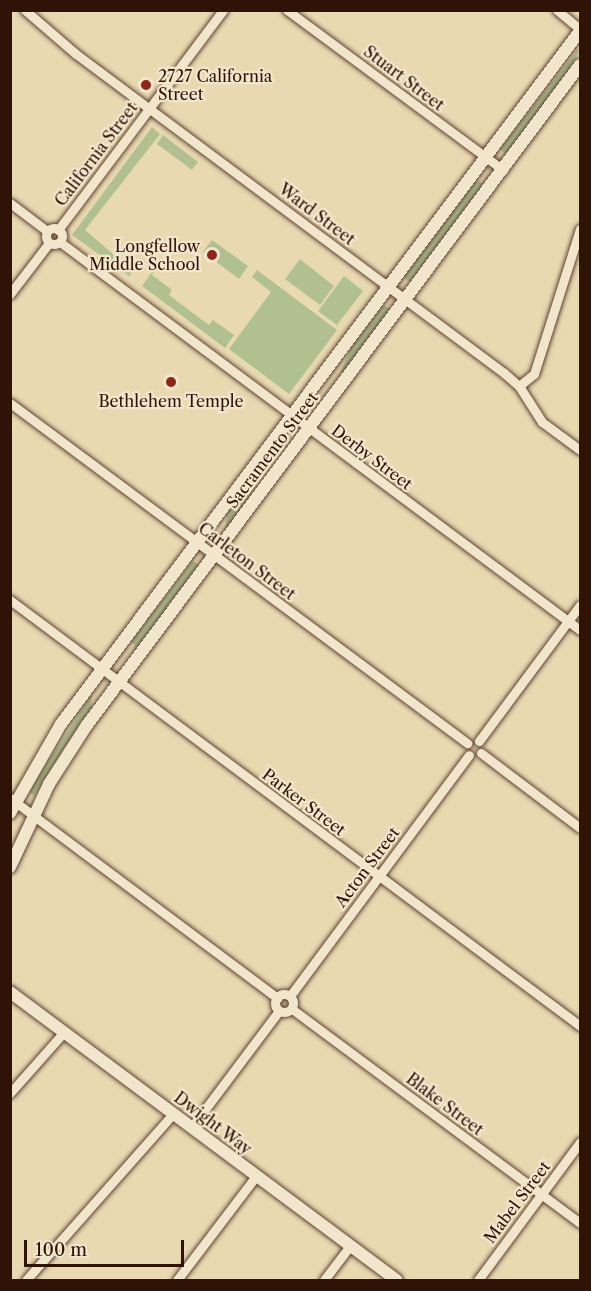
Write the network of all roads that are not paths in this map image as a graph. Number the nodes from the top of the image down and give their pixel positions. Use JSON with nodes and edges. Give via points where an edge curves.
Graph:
{"nodes":[{"id":1,"x":25,"y":10,"type":"edge"},
{"id":2,"x":223,"y":10,"type":"edge"},
{"id":3,"x":287,"y":10,"type":"edge"},
{"id":4,"x":557,"y":10,"type":"edge"},
{"id":5,"x":580,"y":30,"type":"edge"},
{"id":6,"x":580,"y":65,"type":"edge"},
{"id":7,"x":149,"y":108,"type":"junction"},
{"id":8,"x":486,"y":158,"type":"junction"},
{"id":9,"x":503,"y":170,"type":"junction"},
{"id":10,"x":10,"y":203,"type":"edge"},
{"id":11,"x":580,"y":229,"type":"edge"},
{"id":12,"x":58,"y":230,"type":"junction"},
{"id":13,"x":47,"y":231,"type":"junction"},
{"id":14,"x":60,"y":242,"type":"junction"},
{"id":15,"x":49,"y":243,"type":"junction"},
{"id":16,"x":388,"y":286,"type":"junction"},
{"id":17,"x":10,"y":294,"type":"edge"},
{"id":18,"x":406,"y":299,"type":"junction"},
{"id":19,"x":519,"y":386,"type":"junction"},
{"id":20,"x":10,"y":403,"type":"edge"},
{"id":21,"x":292,"y":416,"type":"junction"},
{"id":22,"x":309,"y":428,"type":"junction"},
{"id":23,"x":579,"y":446,"type":"edge"},
{"id":24,"x":197,"y":542,"type":"junction"},
{"id":25,"x":214,"y":555,"type":"junction"},
{"id":26,"x":10,"y":600,"type":"edge"},
{"id":27,"x":580,"y":605,"type":"edge"},
{"id":28,"x":568,"y":621,"type":"junction"},
{"id":29,"x":580,"y":630,"type":"edge"},
{"id":30,"x":103,"y":669,"type":"junction"},
{"id":31,"x":119,"y":682,"type":"junction"},
{"id":32,"x":479,"y":741,"type":"junction"},
{"id":33,"x":467,"y":743,"type":"junction"},
{"id":34,"x":481,"y":753,"type":"junction"},
{"id":35,"x":469,"y":755,"type":"junction"},
{"id":36,"x":12,"y":805,"type":"edge"},
{"id":37,"x":34,"y":816,"type":"junction"},
{"id":38,"x":580,"y":828,"type":"edge"},
{"id":39,"x":10,"y":867,"type":"edge"},
{"id":40,"x":379,"y":876,"type":"junction"},
{"id":41,"x":10,"y":993,"type":"edge"},
{"id":42,"x":290,"y":996,"type":"junction"},
{"id":43,"x":277,"y":998,"type":"junction"},
{"id":44,"x":292,"y":1009,"type":"junction"},
{"id":45,"x":279,"y":1011,"type":"junction"},
{"id":46,"x":580,"y":1026,"type":"edge"},
{"id":47,"x":64,"y":1032,"type":"junction"},
{"id":48,"x":10,"y":1093,"type":"edge"},
{"id":49,"x":173,"y":1114,"type":"junction"},
{"id":50,"x":191,"y":1128,"type":"junction"},
{"id":51,"x":580,"y":1142,"type":"edge"},
{"id":52,"x":256,"y":1176,"type":"junction"},
{"id":53,"x":542,"y":1194,"type":"junction"},
{"id":54,"x":580,"y":1223,"type":"edge"},
{"id":55,"x":350,"y":1245,"type":"junction"},
{"id":56,"x":26,"y":1281,"type":"edge"},
{"id":57,"x":177,"y":1281,"type":"edge"},
{"id":58,"x":324,"y":1281,"type":"edge"},
{"id":59,"x":397,"y":1281,"type":"edge"},
{"id":60,"x":478,"y":1281,"type":"edge"}],
"edges":[{"from":1,"to":7,"type":"street","name":"Ward Street"},
{"from":2,"to":7,"type":"street","name":"California Street"},
{"from":3,"to":8,"type":"street","name":"Stuart Street"},
{"from":4,"to":5,"type":"street"},
{"from":5,"to":8,"type":"street","name":"Sacramento Street"},
{"from":6,"to":9,"type":"street","name":"Sacramento Street"},
{"from":7,"to":12,"type":"street","name":"California Street"},
{"from":7,"to":16,"type":"street","name":"Ward Street"},
{"from":8,"to":9,"type":"street","name":"Stuart Street"},
{"from":8,"to":16,"type":"street","name":"Sacramento Street"},
{"from":9,"to":18,"type":"street","name":"Sacramento Street"},
{"from":10,"to":13,"type":"street"},
{"from":11,"to":19,"type":"street","via":[[534,374]]},
{"from":12,"to":13,"type":"street"},
{"from":12,"to":14,"type":"street"},
{"from":13,"to":15,"type":"street"},
{"from":14,"to":15,"type":"street"},
{"from":14,"to":21,"type":"street","name":"Derby Street"},
{"from":15,"to":17,"type":"street"},
{"from":16,"to":18,"type":"street","name":"Ward Street"},
{"from":16,"to":21,"type":"street","name":"Sacramento Street"},
{"from":18,"to":19,"type":"street","name":"Ward Street"},
{"from":18,"to":22,"type":"street","name":"Sacramento Street"},
{"from":19,"to":23,"type":"street","name":"Ward Street","via":[[542,422]]},
{"from":20,"to":24,"type":"street","name":"Carleton Street"},
{"from":21,"to":22,"type":"street","name":"Derby Street"},
{"from":21,"to":24,"type":"street","name":"Sacramento Street"},
{"from":22,"to":25,"type":"street","name":"Sacramento Street"},
{"from":22,"to":28,"type":"street","name":"Derby Street"},
{"from":24,"to":25,"type":"street","name":"Carleton Street"},
{"from":24,"to":30,"type":"street","name":"Sacramento Street"},
{"from":25,"to":31,"type":"street","name":"Sacramento Street"},
{"from":25,"to":33,"type":"street","name":"Carleton Street"},
{"from":26,"to":30,"type":"street","name":"Parker Street"},
{"from":27,"to":28,"type":"street"},
{"from":28,"to":29,"type":"street","name":"Derby Street"},
{"from":28,"to":32,"type":"street"},
{"from":30,"to":31,"type":"street","name":"Parker Street"},
{"from":30,"to":36,"type":"street","name":"Sacramento Street","via":[[38,759]]},
{"from":31,"to":37,"type":"street","name":"Sacramento Street","via":[[66,755]]},
{"from":31,"to":40,"type":"street","name":"Parker Street"},
{"from":32,"to":33,"type":"street"},
{"from":32,"to":34,"type":"street"},
{"from":33,"to":35,"type":"street"},
{"from":34,"to":35,"type":"street"},
{"from":34,"to":38,"type":"street"},
{"from":35,"to":40,"type":"street","name":"Acton Street"},
{"from":36,"to":37,"type":"street"},
{"from":37,"to":39,"type":"street","name":"Sacramento Street"},
{"from":37,"to":43,"type":"street"},
{"from":40,"to":42,"type":"street","name":"Acton Street"},
{"from":40,"to":46,"type":"street","name":"Parker Street"},
{"from":41,"to":47,"type":"street","name":"Dwight Way"},
{"from":42,"to":43,"type":"street"},
{"from":42,"to":44,"type":"street"},
{"from":43,"to":45,"type":"street"},
{"from":44,"to":45,"type":"street"},
{"from":44,"to":53,"type":"street","name":"Blake Street"},
{"from":45,"to":50,"type":"street"},
{"from":47,"to":48,"type":"street"},
{"from":47,"to":49,"type":"street","name":"Dwight Way"},
{"from":49,"to":50,"type":"street","name":"Dwight Way"},
{"from":49,"to":56,"type":"street"},
{"from":50,"to":52,"type":"street","name":"Dwight Way"},
{"from":51,"to":53,"type":"street","name":"Mabel Street"},
{"from":52,"to":55,"type":"street","name":"Dwight Way"},
{"from":52,"to":57,"type":"street"},
{"from":53,"to":54,"type":"street","name":"Blake Street"},
{"from":53,"to":60,"type":"street","name":"Mabel Street"},
{"from":55,"to":58,"type":"street"},
{"from":55,"to":59,"type":"street","name":"Dwight Way"}]}
